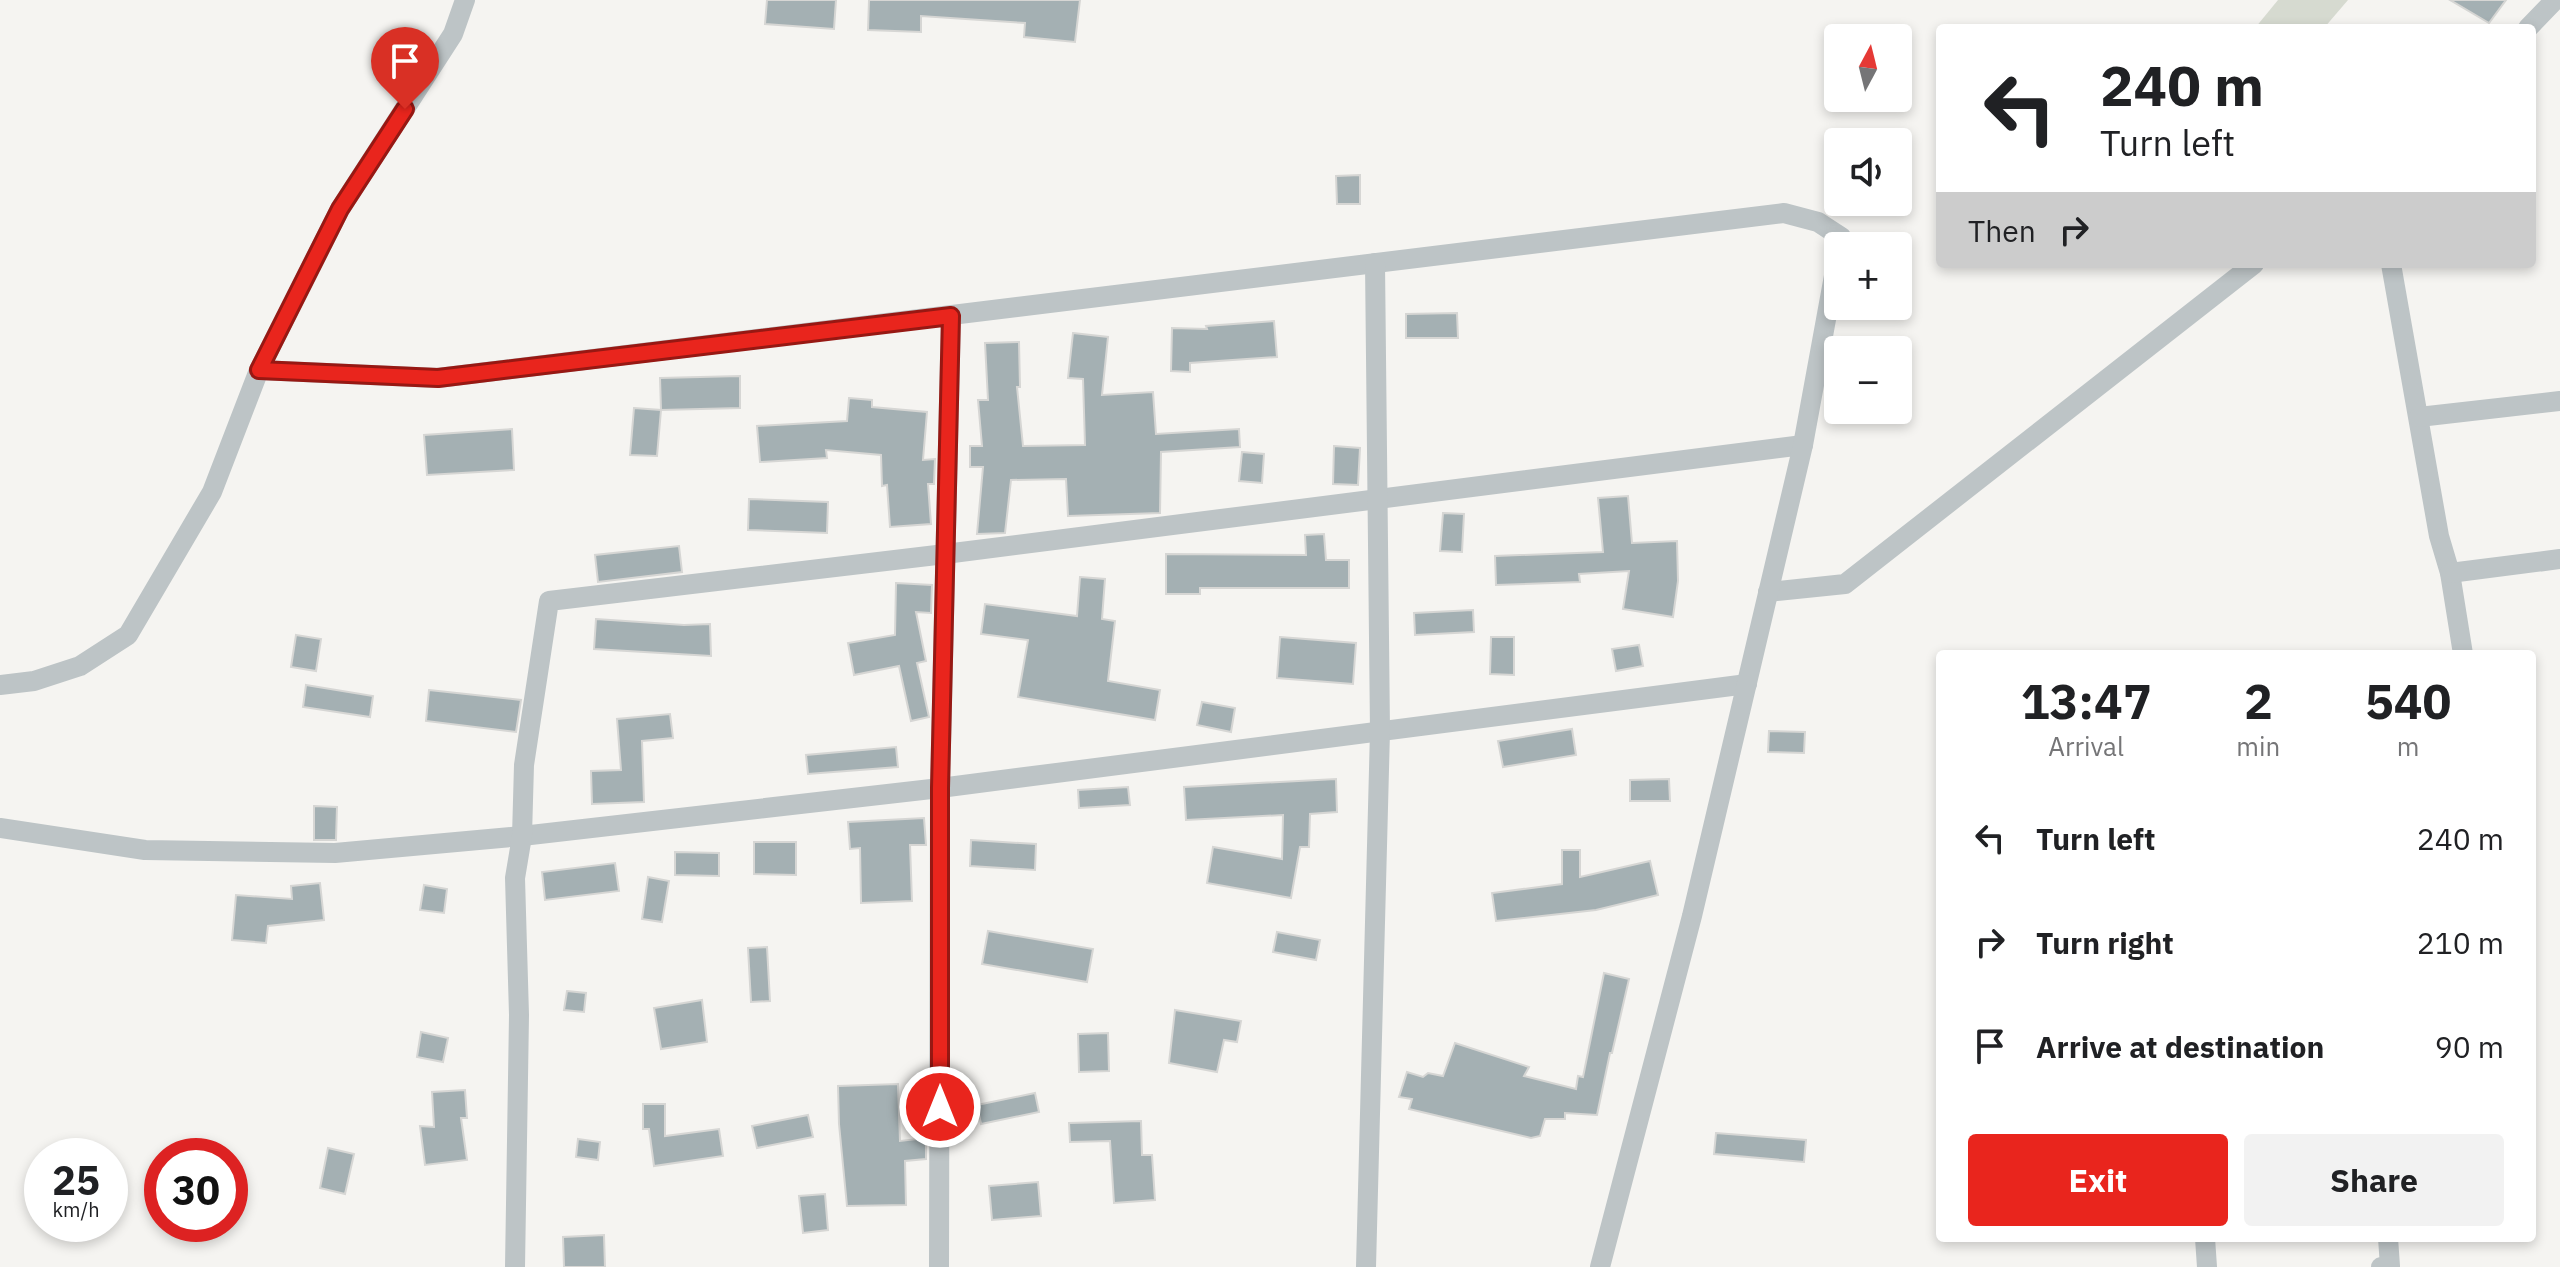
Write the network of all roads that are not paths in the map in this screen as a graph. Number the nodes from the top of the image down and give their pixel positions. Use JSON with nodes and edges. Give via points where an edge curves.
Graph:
{"nodes":[{"id":1,"x":465,"y":0,"type":"edge"},
{"id":2,"x":2555,"y":0,"type":"edge"},
{"id":3,"x":2532,"y":24,"type":"edge"},
{"id":4,"x":1833,"y":232,"type":"edge"},
{"id":5,"x":1375,"y":263,"type":"junction"},
{"id":6,"x":2249,"y":268,"type":"edge"},
{"id":7,"x":2392,"y":268,"type":"edge"},
{"id":8,"x":951,"y":316,"type":"junction"},
{"id":9,"x":1826,"y":320,"type":"edge"},
{"id":10,"x":259,"y":370,"type":"junction"},
{"id":11,"x":2560,"y":401,"type":"edge"},
{"id":12,"x":2419,"y":417,"type":"junction"},
{"id":13,"x":1803,"y":445,"type":"junction"},
{"id":14,"x":1377,"y":499,"type":"junction"},
{"id":15,"x":945,"y":554,"type":"junction"},
{"id":16,"x":2560,"y":559,"type":"edge"},
{"id":17,"x":2450,"y":573,"type":"junction"},
{"id":18,"x":1768,"y":592,"type":"junction"},
{"id":19,"x":2462,"y":650,"type":"edge"},
{"id":20,"x":1747,"y":684,"type":"junction"},
{"id":21,"x":0,"y":685,"type":"edge"},
{"id":22,"x":1380,"y":731,"type":"junction"},
{"id":23,"x":940,"y":788,"type":"junction"},
{"id":24,"x":0,"y":828,"type":"edge"},
{"id":25,"x":522,"y":836,"type":"junction"},
{"id":26,"x":2205,"y":1242,"type":"edge"},
{"id":27,"x":2388,"y":1242,"type":"edge"},
{"id":28,"x":515,"y":1267,"type":"edge"},
{"id":29,"x":939,"y":1267,"type":"edge"},
{"id":30,"x":1366,"y":1267,"type":"edge"},
{"id":31,"x":1600,"y":1267,"type":"edge"},
{"id":32,"x":2207,"y":1267,"type":"edge"},
{"id":33,"x":2381,"y":1267,"type":"edge"}],
"edges":[{"from":1,"to":10,"type":"street","via":[[453,34],[340,209]]},
{"from":2,"to":3,"type":"street"},
{"from":4,"to":5,"type":"street","via":[[1784,213]]},
{"from":5,"to":8,"type":"street"},
{"from":5,"to":14,"type":"street"},
{"from":6,"to":18,"type":"street","via":[[1845,584]]},
{"from":7,"to":12,"type":"street"},
{"from":8,"to":10,"type":"street","via":[[438,378]]},
{"from":8,"to":15,"type":"street"},
{"from":9,"to":13,"type":"street"},
{"from":10,"to":21,"type":"street","via":[[212,492],[128,635],[80,666]]},
{"from":11,"to":12,"type":"street"},
{"from":12,"to":17,"type":"street"},
{"from":13,"to":14,"type":"street"},
{"from":13,"to":18,"type":"street"},
{"from":14,"to":15,"type":"street"},
{"from":14,"to":22,"type":"street"},
{"from":15,"to":23,"type":"street"},
{"from":15,"to":25,"type":"street","via":[[549,601],[524,765]]},
{"from":16,"to":17,"type":"street"},
{"from":17,"to":19,"type":"street"},
{"from":18,"to":20,"type":"street"},
{"from":20,"to":22,"type":"street"},
{"from":20,"to":31,"type":"street"},
{"from":22,"to":23,"type":"street"},
{"from":22,"to":30,"type":"street"},
{"from":23,"to":25,"type":"street"},
{"from":23,"to":29,"type":"street"},
{"from":24,"to":25,"type":"street","via":[[145,850],[335,853]]},
{"from":25,"to":28,"type":"street","via":[[515,878]]},
{"from":26,"to":32,"type":"street"},
{"from":27,"to":33,"type":"street","via":[[2390,1266]]}]}
